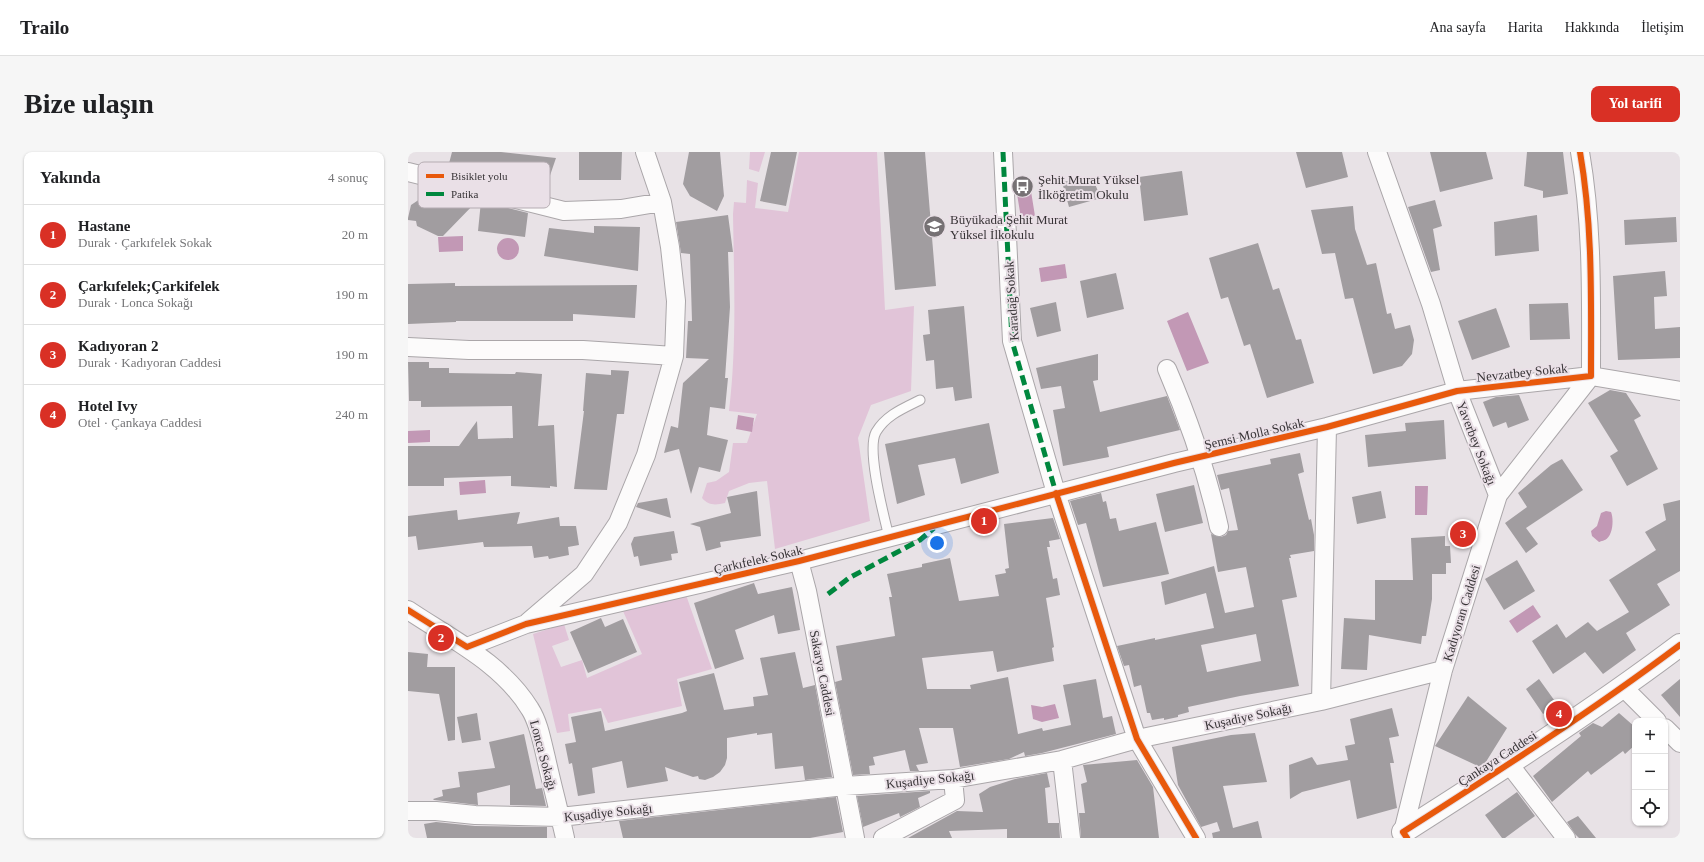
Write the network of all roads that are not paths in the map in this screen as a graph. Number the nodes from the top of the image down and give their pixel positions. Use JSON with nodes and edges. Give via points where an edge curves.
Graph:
{"nodes":[{"id":1,"x":645,"y":152,"type":"edge"},
{"id":2,"x":1003,"y":152,"type":"edge"},
{"id":3,"x":1377,"y":152,"type":"edge"},
{"id":4,"x":1580,"y":152,"type":"edge"},
{"id":5,"x":408,"y":172,"type":"edge"},
{"id":6,"x":418,"y":174,"type":"edge"},
{"id":7,"x":662,"y":202,"type":"junction"},
{"id":8,"x":550,"y":208,"type":"edge"},
{"id":9,"x":408,"y":347,"type":"edge"},
{"id":10,"x":674,"y":356,"type":"junction"},
{"id":11,"x":1168,"y":369,"type":"dead end"},
{"id":12,"x":1590,"y":376,"type":"junction"},
{"id":13,"x":1457,"y":391,"type":"junction"},
{"id":14,"x":1680,"y":391,"type":"edge"},
{"id":15,"x":920,"y":400,"type":"dead end"},
{"id":16,"x":1327,"y":427,"type":"junction"},
{"id":17,"x":1199,"y":457,"type":"junction"},
{"id":18,"x":1056,"y":493,"type":"junction"},
{"id":19,"x":1498,"y":495,"type":"junction"},
{"id":20,"x":1219,"y":527,"type":"dead end"},
{"id":21,"x":889,"y":537,"type":"junction"},
{"id":22,"x":799,"y":561,"type":"junction"},
{"id":23,"x":408,"y":610,"type":"edge"},
{"id":24,"x":526,"y":624,"type":"junction"},
{"id":25,"x":1680,"y":645,"type":"edge"},
{"id":26,"x":467,"y":647,"type":"junction"},
{"id":27,"x":1443,"y":670,"type":"junction"},
{"id":28,"x":1622,"y":686,"type":"junction"},
{"id":29,"x":1321,"y":701,"type":"junction"},
{"id":30,"x":1655,"y":718,"type":"edge"},
{"id":31,"x":1668,"y":731,"type":"edge"},
{"id":32,"x":1137,"y":739,"type":"junction"},
{"id":33,"x":1680,"y":743,"type":"edge"},
{"id":34,"x":1062,"y":760,"type":"junction"},
{"id":35,"x":1509,"y":764,"type":"junction"},
{"id":36,"x":953,"y":779,"type":"junction"},
{"id":37,"x":845,"y":786,"type":"junction"},
{"id":38,"x":408,"y":811,"type":"edge"},
{"id":39,"x":560,"y":817,"type":"junction"},
{"id":40,"x":1193,"y":836,"type":"edge"},
{"id":41,"x":1404,"y":836,"type":"edge"},
{"id":42,"x":565,"y":838,"type":"edge"},
{"id":43,"x":855,"y":838,"type":"edge"},
{"id":44,"x":883,"y":838,"type":"edge"},
{"id":45,"x":1071,"y":838,"type":"edge"},
{"id":46,"x":1566,"y":838,"type":"edge"}],
"edges":[{"from":1,"to":7,"type":"street"},
{"from":2,"to":18,"type":"street","name":"Karadağ Sokak","via":[[1012,341]]},
{"from":3,"to":13,"type":"street","name":"Yaverbey Sokağı","via":[[1431,304]]},
{"from":4,"to":12,"type":"street","via":[[1591,253]]},
{"from":5,"to":6,"type":"street"},
{"from":7,"to":8,"type":"street","via":[[621,209],[564,211]]},
{"from":7,"to":10,"type":"street","via":[[676,301]]},
{"from":9,"to":10,"type":"street","via":[[583,350]]},
{"from":10,"to":24,"type":"street","via":[[646,455],[618,523],[584,574]]},
{"from":11,"to":17,"type":"street"},
{"from":12,"to":13,"type":"street","name":"Nevzatbey Sokak"},
{"from":12,"to":14,"type":"street","name":"Nevzatbey Sokak"},
{"from":12,"to":19,"type":"street","name":"Kadıyoran Caddesi"},
{"from":13,"to":16,"type":"street","name":"Şemsi Molla Sokak"},
{"from":13,"to":19,"type":"street","name":"Yaverbey Sokağı"},
{"from":15,"to":21,"type":"lane","via":[[889,417],[876,433],[874,464]]},
{"from":16,"to":17,"type":"street","name":"Şemsi Molla Sokak"},
{"from":16,"to":29,"type":"street"},
{"from":17,"to":18,"type":"street","name":"Şemsi Molla Sokak"},
{"from":17,"to":20,"type":"street"},
{"from":18,"to":21,"type":"street","name":"Çarkıfelek Sokak"},
{"from":18,"to":32,"type":"street","name":"Karadağ Sokak"},
{"from":19,"to":27,"type":"street","name":"Kadıyoran Caddesi"},
{"from":21,"to":22,"type":"street","name":"Çarkıfelek Sokak"},
{"from":22,"to":24,"type":"street","name":"Çarkıfelek Sokak"},
{"from":22,"to":37,"type":"street","name":"Sakarya Caddesi"},
{"from":23,"to":26,"type":"street","name":"Lonca Sokağı"},
{"from":24,"to":26,"type":"street","name":"Çarkıfelek Sokak"},
{"from":25,"to":28,"type":"street","name":"Çankaya Caddesi"},
{"from":26,"to":39,"type":"street","name":"Lonca Sokağı","via":[[501,675],[531,710]]},
{"from":27,"to":29,"type":"street","name":"Kuşadiye Sokağı"},
{"from":27,"to":41,"type":"street","name":"Kadıyoran Caddesi"},
{"from":28,"to":30,"type":"street"},
{"from":28,"to":35,"type":"street","name":"Çankaya Caddesi"},
{"from":29,"to":32,"type":"street","name":"Kuşadiye Sokağı"},
{"from":31,"to":33,"type":"street"},
{"from":32,"to":34,"type":"street","name":"Kuşadiye Sokağı"},
{"from":32,"to":40,"type":"street","name":"Karadağ Sokak"},
{"from":34,"to":36,"type":"street","name":"Kuşadiye Sokağı"},
{"from":34,"to":45,"type":"street"},
{"from":35,"to":41,"type":"street","name":"Çankaya Caddesi"},
{"from":35,"to":46,"type":"street"},
{"from":36,"to":37,"type":"street","name":"Kuşadiye Sokağı"},
{"from":36,"to":44,"type":"street","via":[[955,800]]},
{"from":37,"to":39,"type":"street","name":"Kuşadiye Sokağı"},
{"from":37,"to":43,"type":"street","name":"Sakarya Caddesi"},
{"from":38,"to":39,"type":"street","name":"Kuşadiye Sokağı"},
{"from":39,"to":42,"type":"street","name":"Lonca Sokağı"}]}
